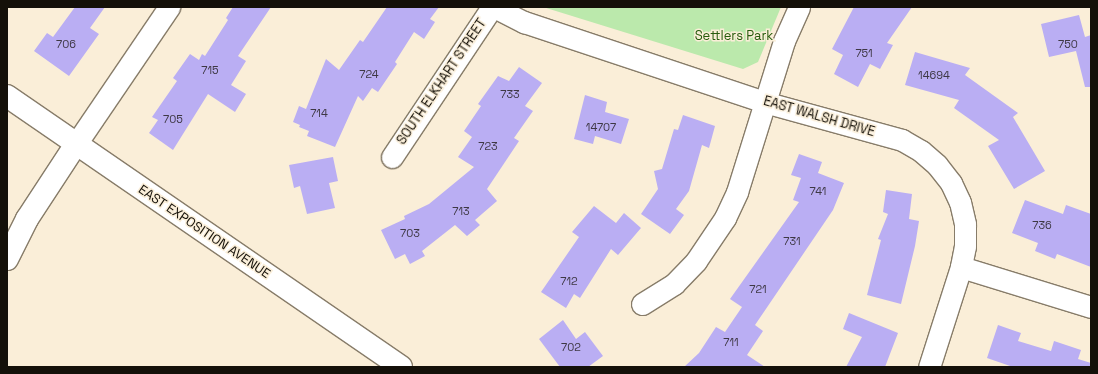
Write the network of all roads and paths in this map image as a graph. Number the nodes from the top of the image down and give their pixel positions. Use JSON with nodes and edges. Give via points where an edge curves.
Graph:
{"nodes":[{"id":1,"x":169,"y":7,"type":"edge"},
{"id":2,"x":493,"y":7,"type":"edge"},
{"id":3,"x":799,"y":7,"type":"edge"},
{"id":4,"x":7,"y":96,"type":"edge"},
{"id":5,"x":764,"y":102,"type":"junction"},
{"id":6,"x":76,"y":144,"type":"junction"},
{"id":7,"x":392,"y":157,"type":"dead end"},
{"id":8,"x":7,"y":259,"type":"edge"},
{"id":9,"x":961,"y":267,"type":"junction"},
{"id":10,"x":642,"y":304,"type":"dead end"},
{"id":11,"x":1091,"y":307,"type":"edge"},
{"id":12,"x":401,"y":367,"type":"edge"},
{"id":13,"x":929,"y":367,"type":"edge"}],
"edges":[{"from":1,"to":6,"type":"street"},
{"from":2,"to":5,"type":"street","name":"EAST WALSH DRIVE","via":[[524,22]]},
{"from":2,"to":7,"type":"street","name":"SOUTH ELKHART STREET"},
{"from":3,"to":5,"type":"street","via":[[784,41]]},
{"from":4,"to":6,"type":"street","name":"EAST EXPOSITION AVENUE"},
{"from":5,"to":9,"type":"street","name":"EAST WALSH DRIVE","via":[[902,140],[938,165],[960,202],[965,231]]},
{"from":5,"to":10,"type":"street","via":[[737,192],[725,218],[696,261],[674,284]]},
{"from":6,"to":8,"type":"street","via":[[31,213]]},
{"from":6,"to":12,"type":"street","name":"EAST EXPOSITION AVENUE"},
{"from":9,"to":11,"type":"street"},
{"from":9,"to":13,"type":"street","name":"EAST WALSH DRIVE"}]}
